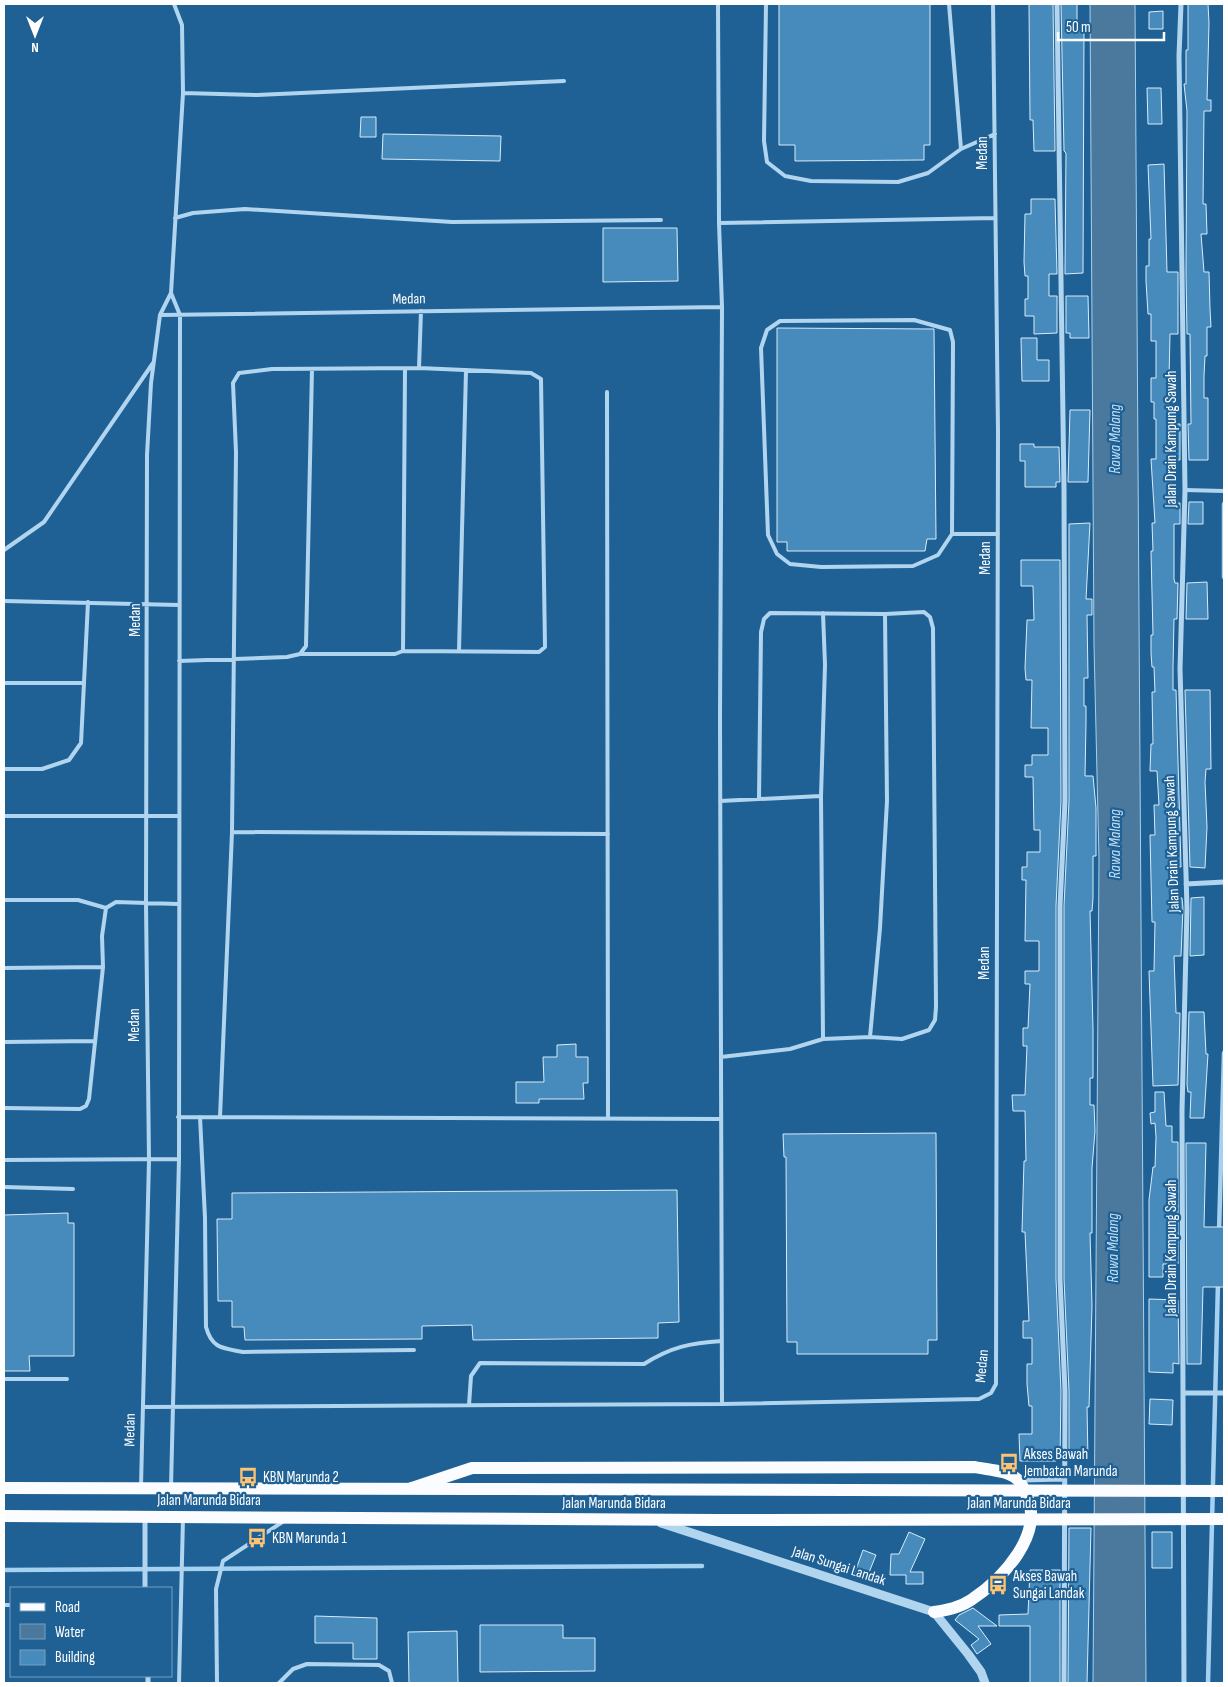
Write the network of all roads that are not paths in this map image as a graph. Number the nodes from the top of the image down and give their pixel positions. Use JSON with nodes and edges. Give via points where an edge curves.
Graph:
{"nodes":[{"id":1,"x":174,"y":4,"type":"edge"},
{"id":2,"x":718,"y":4,"type":"edge"},
{"id":3,"x":766,"y":4,"type":"edge"},
{"id":4,"x":949,"y":4,"type":"edge"},
{"id":5,"x":993,"y":4,"type":"edge"},
{"id":6,"x":1057,"y":4,"type":"edge"},
{"id":7,"x":1181,"y":4,"type":"edge"},
{"id":8,"x":564,"y":81,"type":"dead end"},
{"id":9,"x":183,"y":93,"type":"junction"},
{"id":10,"x":995,"y":134,"type":"junction"},
{"id":11,"x":960,"y":149,"type":"junction"},
{"id":12,"x":176,"y":218,"type":"junction"},
{"id":13,"x":995,"y":218,"type":"junction"},
{"id":14,"x":661,"y":220,"type":"dead end"},
{"id":15,"x":719,"y":223,"type":"junction"},
{"id":16,"x":171,"y":293,"type":"junction"},
{"id":17,"x":722,"y":307,"type":"junction"},
{"id":18,"x":421,"y":312,"type":"junction"},
{"id":19,"x":160,"y":315,"type":"junction"},
{"id":20,"x":180,"y":315,"type":"junction"},
{"id":21,"x":154,"y":361,"type":"junction"},
{"id":22,"x":419,"y":368,"type":"junction"},
{"id":23,"x":312,"y":369,"type":"junction"},
{"id":24,"x":405,"y":369,"type":"junction"},
{"id":25,"x":466,"y":370,"type":"junction"},
{"id":26,"x":607,"y":392,"type":"dead end"},
{"id":27,"x":1185,"y":490,"type":"junction"},
{"id":28,"x":1224,"y":491,"type":"edge"},
{"id":29,"x":952,"y":534,"type":"junction"},
{"id":30,"x":998,"y":534,"type":"junction"},
{"id":31,"x":4,"y":550,"type":"edge"},
{"id":32,"x":4,"y":601,"type":"edge"},
{"id":33,"x":88,"y":602,"type":"junction"},
{"id":34,"x":148,"y":604,"type":"junction"},
{"id":35,"x":179,"y":605,"type":"junction"},
{"id":36,"x":823,"y":613,"type":"junction"},
{"id":37,"x":885,"y":614,"type":"junction"},
{"id":38,"x":403,"y":650,"type":"junction"},
{"id":39,"x":459,"y":651,"type":"junction"},
{"id":40,"x":300,"y":654,"type":"junction"},
{"id":41,"x":234,"y":660,"type":"junction"},
{"id":42,"x":178,"y":661,"type":"junction"},
{"id":43,"x":4,"y":683,"type":"edge"},
{"id":44,"x":84,"y":683,"type":"junction"},
{"id":45,"x":4,"y":768,"type":"edge"},
{"id":46,"x":821,"y":796,"type":"junction"},
{"id":47,"x":759,"y":799,"type":"junction"},
{"id":48,"x":720,"y":800,"type":"junction"},
{"id":49,"x":4,"y":816,"type":"edge"},
{"id":50,"x":147,"y":816,"type":"junction"},
{"id":51,"x":178,"y":816,"type":"junction"},
{"id":52,"x":232,"y":832,"type":"junction"},
{"id":53,"x":608,"y":834,"type":"junction"},
{"id":54,"x":1224,"y":882,"type":"edge"},
{"id":55,"x":1186,"y":884,"type":"junction"},
{"id":56,"x":4,"y":900,"type":"edge"},
{"id":57,"x":146,"y":904,"type":"junction"},
{"id":58,"x":178,"y":904,"type":"junction"},
{"id":59,"x":106,"y":908,"type":"junction"},
{"id":60,"x":103,"y":967,"type":"junction"},
{"id":61,"x":4,"y":968,"type":"edge"},
{"id":62,"x":870,"y":1037,"type":"junction"},
{"id":63,"x":823,"y":1039,"type":"junction"},
{"id":64,"x":95,"y":1041,"type":"junction"},
{"id":65,"x":4,"y":1042,"type":"edge"},
{"id":66,"x":721,"y":1057,"type":"junction"},
{"id":67,"x":4,"y":1108,"type":"edge"},
{"id":68,"x":178,"y":1117,"type":"junction"},
{"id":69,"x":200,"y":1117,"type":"junction"},
{"id":70,"x":220,"y":1117,"type":"junction"},
{"id":71,"x":608,"y":1118,"type":"junction"},
{"id":72,"x":721,"y":1119,"type":"junction"},
{"id":73,"x":179,"y":1159,"type":"junction"},
{"id":74,"x":4,"y":1160,"type":"edge"},
{"id":75,"x":149,"y":1160,"type":"junction"},
{"id":76,"x":4,"y":1188,"type":"edge"},
{"id":77,"x":73,"y":1189,"type":"dead end"},
{"id":78,"x":722,"y":1341,"type":"junction"},
{"id":79,"x":414,"y":1350,"type":"dead end"},
{"id":80,"x":4,"y":1379,"type":"edge"},
{"id":81,"x":67,"y":1379,"type":"dead end"},
{"id":82,"x":1184,"y":1393,"type":"junction"},
{"id":83,"x":1224,"y":1393,"type":"edge"},
{"id":84,"x":722,"y":1404,"type":"junction"},
{"id":85,"x":469,"y":1405,"type":"junction"},
{"id":86,"x":173,"y":1406,"type":"junction"},
{"id":87,"x":143,"y":1407,"type":"junction"},
{"id":88,"x":1063,"y":1479,"type":"junction"},
{"id":89,"x":1019,"y":1480,"type":"junction"},
{"id":90,"x":4,"y":1488,"type":"edge"},
{"id":91,"x":141,"y":1488,"type":"junction"},
{"id":92,"x":171,"y":1488,"type":"junction"},
{"id":93,"x":410,"y":1489,"type":"junction"},
{"id":94,"x":1224,"y":1491,"type":"edge"},
{"id":95,"x":4,"y":1516,"type":"edge"},
{"id":96,"x":145,"y":1516,"type":"junction"},
{"id":97,"x":183,"y":1516,"type":"junction"},
{"id":98,"x":290,"y":1517,"type":"junction"},
{"id":99,"x":1224,"y":1519,"type":"edge"},
{"id":100,"x":652,"y":1520,"type":"junction"},
{"id":101,"x":1031,"y":1524,"type":"junction"},
{"id":102,"x":1063,"y":1524,"type":"junction"},
{"id":103,"x":145,"y":1587,"type":"edge"},
{"id":104,"x":934,"y":1612,"type":"junction"},
{"id":105,"x":179,"y":1683,"type":"edge"},
{"id":106,"x":217,"y":1683,"type":"edge"},
{"id":107,"x":279,"y":1683,"type":"edge"},
{"id":108,"x":392,"y":1683,"type":"edge"},
{"id":109,"x":984,"y":1683,"type":"edge"},
{"id":110,"x":1064,"y":1683,"type":"edge"},
{"id":111,"x":1184,"y":1683,"type":"edge"}],
"edges":[{"from":1,"to":9,"type":"lane","via":[[182,25]]},
{"from":2,"to":15,"type":"lane"},
{"from":3,"to":11,"type":"lane","via":[[764,141],[767,162],[785,176],[811,181],[898,182],[928,173]]},
{"from":4,"to":11,"type":"lane"},
{"from":5,"to":10,"type":"lane","name":"Medan"},
{"from":6,"to":88,"type":"street","via":[[1064,518],[1065,800],[1060,906]]},
{"from":7,"to":27,"type":"street","name":"Jalan Drain Kampung Sawah","via":[[1178,56]]},
{"from":8,"to":9,"type":"lane","via":[[257,95]]},
{"from":9,"to":12,"type":"lane"},
{"from":10,"to":11,"type":"lane"},
{"from":10,"to":13,"type":"lane","name":"Medan"},
{"from":12,"to":14,"type":"lane","via":[[193,213],[245,209],[452,222]]},
{"from":12,"to":16,"type":"lane"},
{"from":13,"to":15,"type":"lane"},
{"from":13,"to":30,"type":"lane","name":"Medan"},
{"from":15,"to":17,"type":"lane"},
{"from":16,"to":19,"type":"lane"},
{"from":16,"to":20,"type":"lane"},
{"from":17,"to":18,"type":"lane","name":"Medan"},
{"from":17,"to":48,"type":"lane"},
{"from":18,"to":20,"type":"lane","name":"Medan"},
{"from":18,"to":22,"type":"lane"},
{"from":19,"to":20,"type":"lane","name":"Medan"},
{"from":19,"to":21,"type":"lane","name":"Medan"},
{"from":20,"to":35,"type":"lane"},
{"from":21,"to":31,"type":"lane","via":[[44,522]]},
{"from":21,"to":34,"type":"lane","name":"Medan","via":[[147,455]]},
{"from":22,"to":24,"type":"lane"},
{"from":22,"to":25,"type":"lane"},
{"from":23,"to":24,"type":"lane"},
{"from":23,"to":40,"type":"lane","via":[[306,646]]},
{"from":23,"to":41,"type":"lane","via":[[239,373],[233,383],[236,452]]},
{"from":24,"to":38,"type":"lane"},
{"from":25,"to":39,"type":"lane"},
{"from":25,"to":39,"type":"lane","via":[[531,373],[541,379],[544,647],[539,652]]},
{"from":26,"to":53,"type":"lane"},
{"from":27,"to":28,"type":"lane"},
{"from":27,"to":55,"type":"street","name":"Jalan Drain Kampung Sawah","via":[[1180,678]]},
{"from":29,"to":29,"type":"lane","via":[[953,342],[950,330],[904,320],[780,321],[767,330],[761,348],[768,535],[777,554],[790,564],[822,567],[913,566],[938,555]]},
{"from":29,"to":30,"type":"lane"},
{"from":30,"to":84,"type":"lane","name":"Medan","via":[[996,1384],[991,1393],[979,1399]]},
{"from":32,"to":33,"type":"lane"},
{"from":33,"to":34,"type":"lane"},
{"from":33,"to":44,"type":"lane"},
{"from":34,"to":35,"type":"lane"},
{"from":34,"to":50,"type":"lane","name":"Medan"},
{"from":35,"to":42,"type":"lane"},
{"from":36,"to":37,"type":"lane"},
{"from":36,"to":46,"type":"lane"},
{"from":36,"to":47,"type":"lane","via":[[770,613],[764,618],[761,632]]},
{"from":37,"to":62,"type":"lane","via":[[886,809]]},
{"from":37,"to":62,"type":"lane","via":[[924,612],[930,617],[933,628],[936,1007],[935,1020],[929,1030],[902,1039]]},
{"from":38,"to":39,"type":"lane"},
{"from":38,"to":40,"type":"lane","via":[[395,654]]},
{"from":40,"to":41,"type":"lane"},
{"from":41,"to":42,"type":"lane"},
{"from":41,"to":52,"type":"lane"},
{"from":42,"to":51,"type":"lane"},
{"from":43,"to":44,"type":"lane"},
{"from":44,"to":45,"type":"lane","via":[[81,743],[69,760],[42,768]]},
{"from":46,"to":47,"type":"lane"},
{"from":46,"to":63,"type":"lane"},
{"from":47,"to":48,"type":"lane"},
{"from":48,"to":66,"type":"lane"},
{"from":49,"to":50,"type":"lane"},
{"from":50,"to":51,"type":"lane"},
{"from":50,"to":57,"type":"lane","name":"Medan"},
{"from":51,"to":58,"type":"lane"},
{"from":52,"to":53,"type":"lane"},
{"from":52,"to":70,"type":"lane"},
{"from":53,"to":71,"type":"lane"},
{"from":54,"to":55,"type":"street"},
{"from":55,"to":82,"type":"street","name":"Jalan Drain Kampung Sawah","via":[[1186,1028],[1182,1111]]},
{"from":56,"to":59,"type":"lane","via":[[78,900]]},
{"from":57,"to":58,"type":"lane"},
{"from":57,"to":59,"type":"lane","via":[[116,902]]},
{"from":57,"to":75,"type":"lane","name":"Medan"},
{"from":58,"to":68,"type":"lane"},
{"from":59,"to":60,"type":"lane","via":[[102,936]]},
{"from":60,"to":61,"type":"lane"},
{"from":60,"to":64,"type":"lane"},
{"from":62,"to":63,"type":"lane"},
{"from":63,"to":66,"type":"lane","via":[[790,1049]]},
{"from":64,"to":65,"type":"lane"},
{"from":64,"to":67,"type":"lane","via":[[86,1106]]},
{"from":66,"to":72,"type":"lane"},
{"from":68,"to":69,"type":"lane"},
{"from":68,"to":73,"type":"lane"},
{"from":69,"to":70,"type":"lane"},
{"from":69,"to":79,"type":"lane","via":[[206,1327],[209,1338],[220,1348],[243,1352]]},
{"from":70,"to":71,"type":"lane"},
{"from":71,"to":72,"type":"lane"},
{"from":72,"to":78,"type":"lane"},
{"from":73,"to":75,"type":"lane"},
{"from":73,"to":86,"type":"lane"},
{"from":74,"to":75,"type":"lane"},
{"from":75,"to":87,"type":"lane","name":"Medan"},
{"from":76,"to":77,"type":"lane"},
{"from":78,"to":84,"type":"lane"},
{"from":78,"to":85,"type":"lane","via":[[688,1343],[662,1352],[644,1364],[480,1363],[470,1376]]},
{"from":80,"to":81,"type":"lane"},
{"from":82,"to":83,"type":"street"},
{"from":82,"to":111,"type":"street","name":"Jalan Drain Kampung Sawah"},
{"from":84,"to":85,"type":"lane","name":"Medan"},
{"from":85,"to":86,"type":"lane","name":"Medan"},
{"from":86,"to":87,"type":"lane","name":"Medan"},
{"from":86,"to":92,"type":"lane"},
{"from":87,"to":91,"type":"lane","name":"Medan"},
{"from":88,"to":89,"type":"street"},
{"from":88,"to":102,"type":"street"},
{"from":89,"to":93,"type":"main road","via":[[1005,1473],[975,1467],[472,1468]]},
{"from":89,"to":101,"type":"main road","via":[[1031,1504]]},
{"from":90,"to":91,"type":"main road","name":"Jalan Marunda Bidara"},
{"from":91,"to":92,"type":"main road","name":"Jalan Marunda Bidara"},
{"from":92,"to":93,"type":"main road","name":"Jalan Marunda Bidara"},
{"from":93,"to":94,"type":"main road","name":"Jalan Marunda Bidara","bridge":true},
{"from":95,"to":96,"type":"main road","name":"Jalan Marunda Bidara"},
{"from":96,"to":97,"type":"main road","name":"Jalan Marunda Bidara"},
{"from":96,"to":103,"type":"street"},
{"from":97,"to":98,"type":"main road","name":"Jalan Marunda Bidara"},
{"from":97,"to":105,"type":"lane"},
{"from":98,"to":100,"type":"main road","name":"Jalan Marunda Bidara"},
{"from":98,"to":106,"type":"lane","via":[[223,1561],[216,1589]]},
{"from":99,"to":100,"type":"main road","name":"Jalan Marunda Bidara","bridge":true},
{"from":100,"to":104,"type":"street","name":"Jalan Sungai Landak"},
{"from":101,"to":102,"type":"street"},
{"from":101,"to":104,"type":"main road","via":[[1020,1551],[991,1585],[970,1601]]},
{"from":102,"to":110,"type":"street"},
{"from":104,"to":109,"type":"street","via":[[968,1654]]},
{"from":107,"to":108,"type":"lane","via":[[293,1669],[307,1664],[379,1665],[390,1671]]}]}
